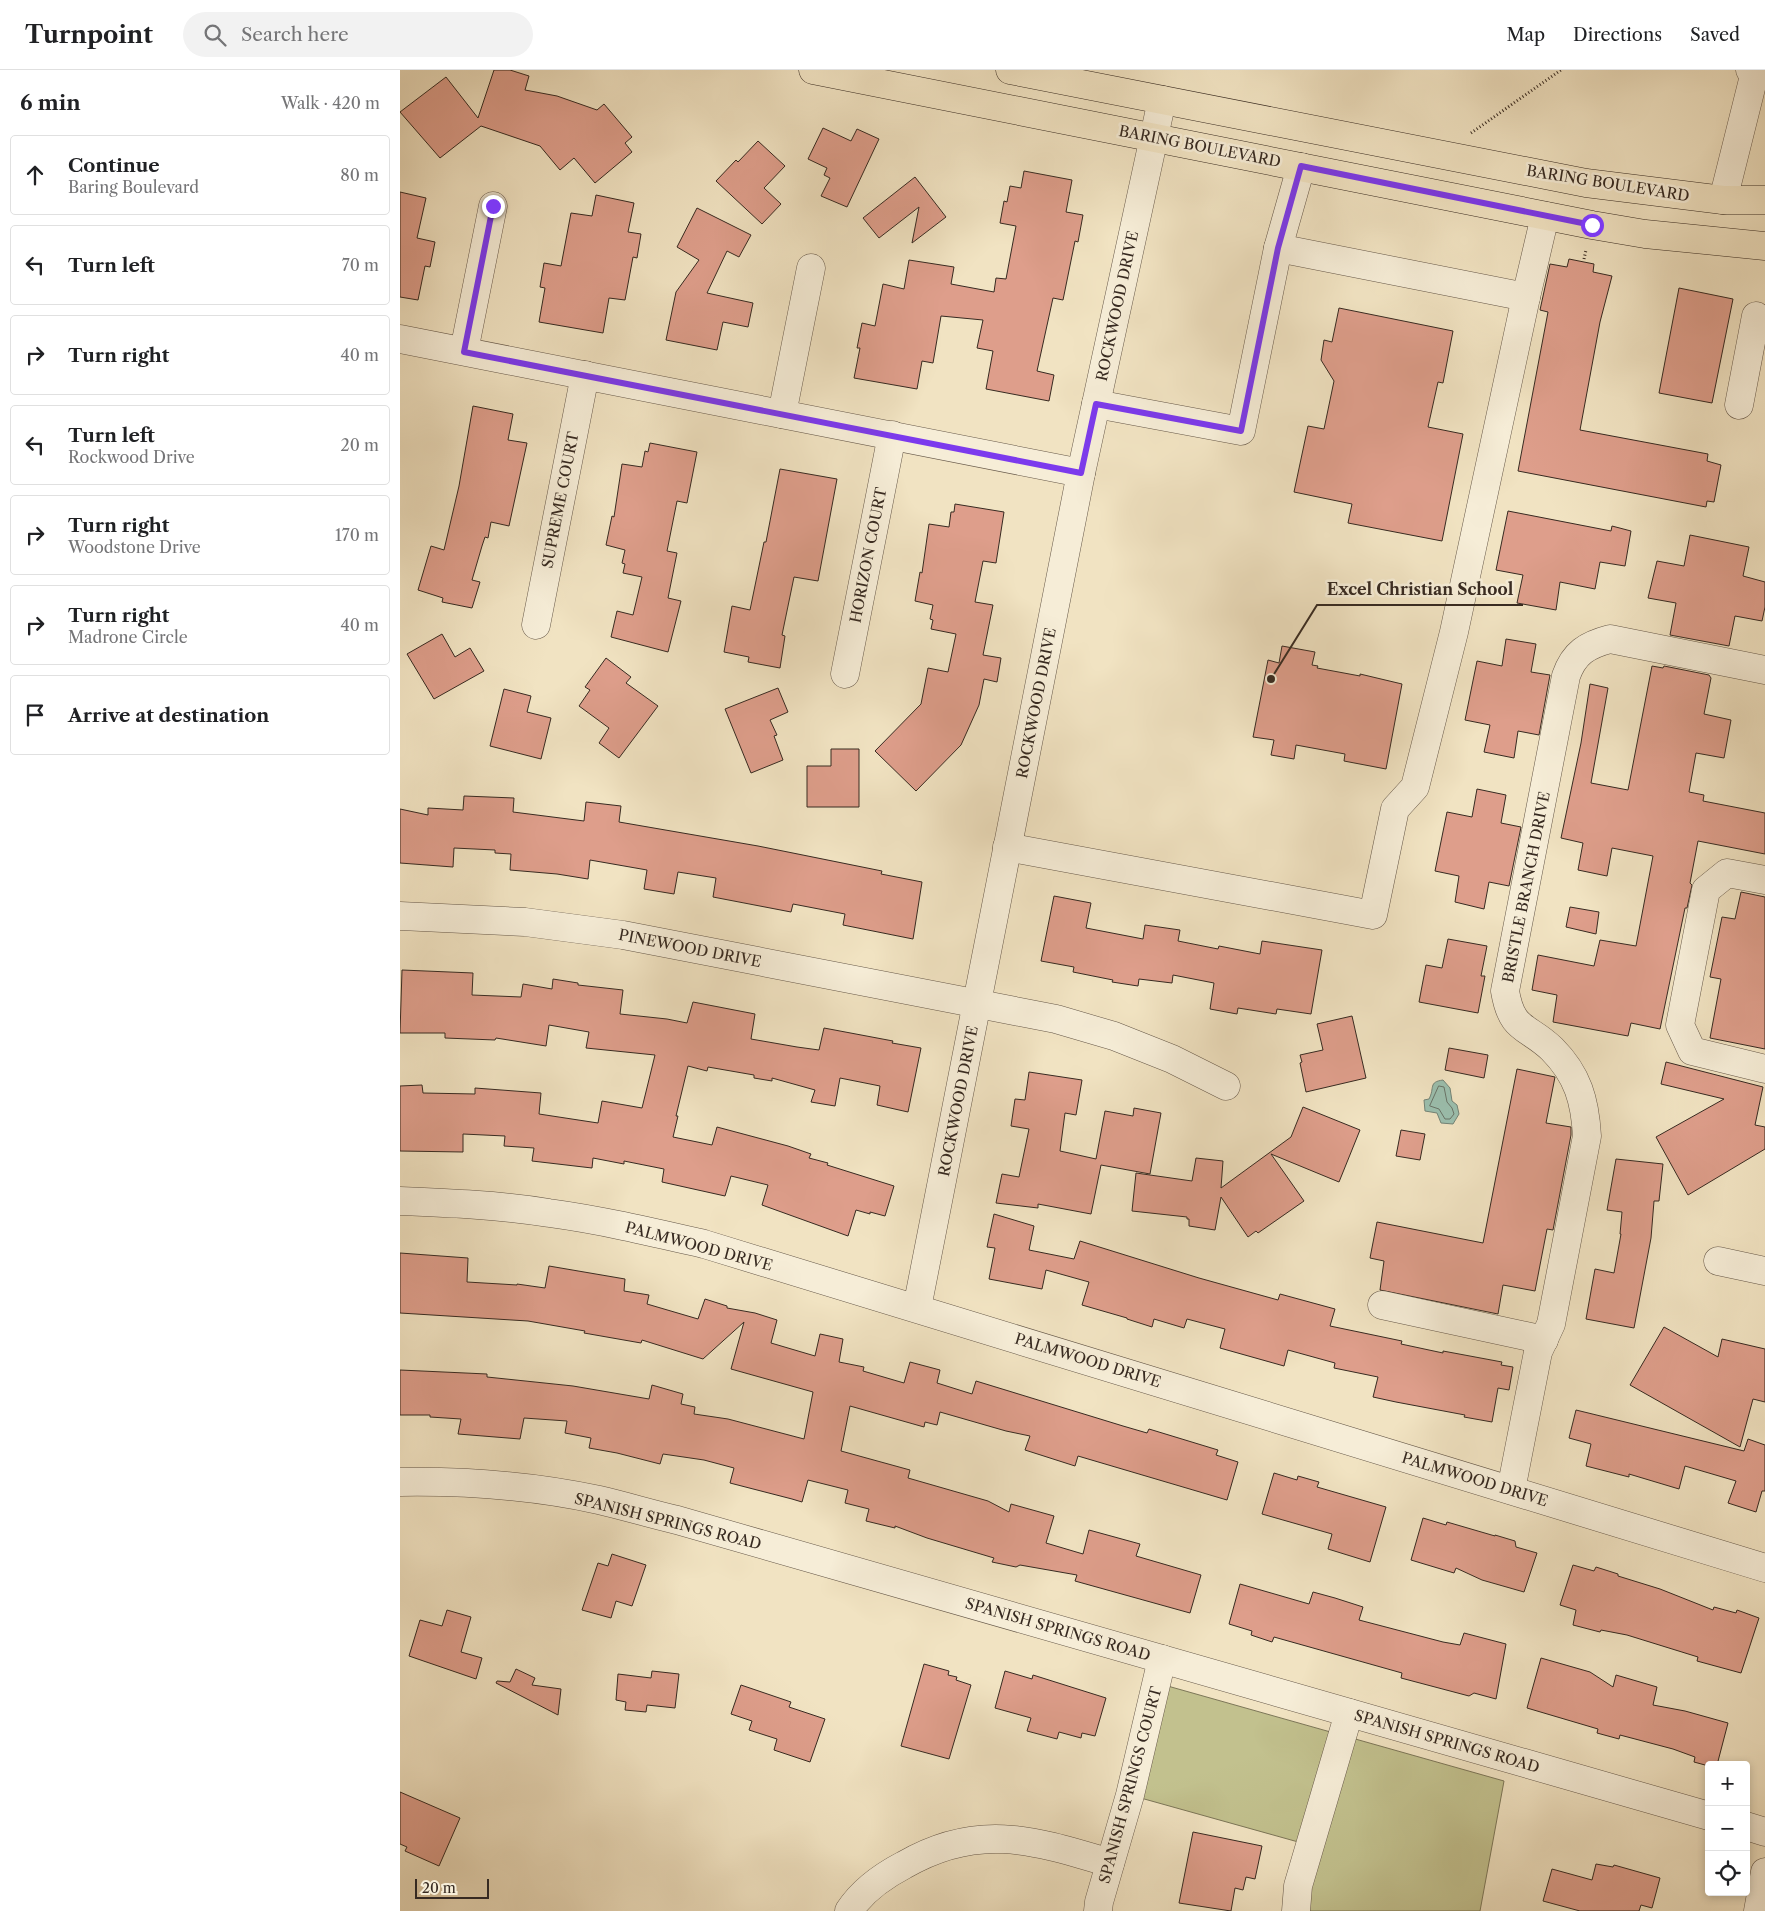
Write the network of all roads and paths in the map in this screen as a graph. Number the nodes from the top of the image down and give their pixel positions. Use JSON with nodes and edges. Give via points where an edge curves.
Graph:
{"nodes":[{"id":1,"x":813,"y":70,"type":"edge"},
{"id":2,"x":1010,"y":70,"type":"edge"},
{"id":3,"x":1561,"y":70,"type":"edge"},
{"id":4,"x":1750,"y":70,"type":"edge"},
{"id":5,"x":1162,"y":100,"type":"junction"},
{"id":6,"x":1468,"y":135,"type":"dead end"},
{"id":7,"x":1154,"y":137,"type":"junction"},
{"id":8,"x":1301,"y":166,"type":"junction"},
{"id":9,"x":1723,"y":200,"type":"junction"},
{"id":10,"x":1765,"y":200,"type":"edge"},
{"id":11,"x":493,"y":206,"type":"dead end"},
{"id":12,"x":1545,"y":216,"type":"junction"},
{"id":13,"x":1765,"y":246,"type":"edge"},
{"id":14,"x":1278,"y":248,"type":"junction"},
{"id":15,"x":810,"y":268,"type":"dead end"},
{"id":16,"x":1526,"y":297,"type":"junction"},
{"id":17,"x":1756,"y":316,"type":"dead end"},
{"id":18,"x":400,"y":339,"type":"edge"},
{"id":19,"x":464,"y":352,"type":"junction"},
{"id":20,"x":584,"y":375,"type":"junction"},
{"id":21,"x":1096,"y":404,"type":"junction"},
{"id":22,"x":1739,"y":405,"type":"dead end"},
{"id":23,"x":782,"y":414,"type":"junction"},
{"id":24,"x":892,"y":436,"type":"junction"},
{"id":25,"x":1081,"y":473,"type":"junction"},
{"id":26,"x":536,"y":625,"type":"dead end"},
{"id":27,"x":1765,"y":670,"type":"edge"},
{"id":28,"x":845,"y":674,"type":"dead end"},
{"id":29,"x":1008,"y":847,"type":"junction"},
{"id":30,"x":1765,"y":880,"type":"edge"},
{"id":31,"x":400,"y":916,"type":"edge"},
{"id":32,"x":977,"y":1003,"type":"junction"},
{"id":33,"x":1765,"y":1069,"type":"edge"},
{"id":34,"x":1226,"y":1086,"type":"dead end"},
{"id":35,"x":400,"y":1202,"type":"edge"},
{"id":36,"x":1718,"y":1261,"type":"dead end"},
{"id":37,"x":1765,"y":1271,"type":"edge"},
{"id":38,"x":1382,"y":1305,"type":"dead end"},
{"id":39,"x":917,"y":1308,"type":"junction"},
{"id":40,"x":1544,"y":1340,"type":"junction"},
{"id":41,"x":400,"y":1482,"type":"edge"},
{"id":42,"x":1511,"y":1490,"type":"junction"},
{"id":43,"x":1765,"y":1568,"type":"edge"},
{"id":44,"x":1162,"y":1659,"type":"junction"},
{"id":45,"x":1349,"y":1713,"type":"junction"},
{"id":46,"x":1705,"y":1815,"type":"edge"},
{"id":47,"x":1750,"y":1827,"type":"edge"},
{"id":48,"x":1765,"y":1832,"type":"edge"},
{"id":49,"x":1110,"y":1863,"type":"junction"},
{"id":50,"x":1765,"y":1872,"type":"edge"},
{"id":51,"x":849,"y":1911,"type":"edge"},
{"id":52,"x":1098,"y":1911,"type":"edge"},
{"id":53,"x":1296,"y":1911,"type":"edge"},
{"id":54,"x":1758,"y":1911,"type":"edge"}],
"edges":[{"from":1,"to":7,"type":"main road","name":"BARING BOULEVARD"},
{"from":2,"to":5,"type":"main road","name":"BARING BOULEVARD"},
{"from":3,"to":6,"type":"path"},
{"from":4,"to":9,"type":"street","via":[[1754,76],[1749,101]]},
{"from":5,"to":7,"type":"street","name":"ROCKWOOD DRIVE"},
{"from":5,"to":9,"type":"main road","name":"BARING BOULEVARD","via":[[1586,183]]},
{"from":7,"to":8,"type":"main road","name":"BARING BOULEVARD"},
{"from":7,"to":21,"type":"street","name":"ROCKWOOD DRIVE"},
{"from":8,"to":12,"type":"main road","name":"BARING BOULEVARD"},
{"from":8,"to":14,"type":"street"},
{"from":9,"to":10,"type":"main road","name":"BARING BOULEVARD"},
{"from":11,"to":19,"type":"street"},
{"from":12,"to":13,"type":"main road","name":"BARING BOULEVARD","via":[[1645,234]]},
{"from":12,"to":16,"type":"street"},
{"from":14,"to":16,"type":"street"},
{"from":14,"to":21,"type":"street","via":[[1241,431]]},
{"from":15,"to":23,"type":"street"},
{"from":16,"to":29,"type":"street","via":[[1454,632],[1415,787],[1395,809],[1372,915]]},
{"from":17,"to":22,"type":"street"},
{"from":18,"to":19,"type":"street"},
{"from":19,"to":20,"type":"street"},
{"from":20,"to":23,"type":"street"},
{"from":20,"to":26,"type":"street","name":"SUPREME COURT"},
{"from":21,"to":25,"type":"street","name":"ROCKWOOD DRIVE"},
{"from":23,"to":24,"type":"street"},
{"from":24,"to":25,"type":"street"},
{"from":24,"to":28,"type":"street","name":"HORIZON COURT"},
{"from":25,"to":29,"type":"street","name":"ROCKWOOD DRIVE"},
{"from":27,"to":40,"type":"street","name":"BRISTLE BRANCH DRIVE","via":[[1610,639],[1594,643],[1580,652],[1566,676],[1505,992],[1508,1009],[1517,1023],[1551,1048],[1568,1067],[1586,1111],[1586,1151],[1551,1324]]},
{"from":29,"to":32,"type":"street","name":"ROCKWOOD DRIVE"},
{"from":30,"to":33,"type":"street","via":[[1727,873],[1706,890],[1680,1025],[1692,1052]]},
{"from":31,"to":32,"type":"street","name":"PINEWOOD DRIVE","via":[[525,922],[623,935]]},
{"from":32,"to":34,"type":"street","name":"PINEWOOD DRIVE","via":[[1056,1019],[1114,1036],[1172,1058]]},
{"from":32,"to":39,"type":"street","name":"ROCKWOOD DRIVE"},
{"from":35,"to":39,"type":"street","name":"PALMWOOD DRIVE","via":[[460,1203],[548,1212],[628,1226],[704,1244]]},
{"from":36,"to":37,"type":"street"},
{"from":38,"to":40,"type":"street"},
{"from":39,"to":42,"type":"street","name":"PALMWOOD DRIVE"},
{"from":40,"to":42,"type":"street","name":"BRISTLE BRANCH DRIVE","via":[[1538,1352]]},
{"from":41,"to":44,"type":"street","name":"SPANISH SPRINGS ROAD","via":[[534,1490],[598,1500]]},
{"from":42,"to":43,"type":"street","name":"PALMWOOD DRIVE"},
{"from":44,"to":45,"type":"street","name":"SPANISH SPRINGS ROAD"},
{"from":44,"to":49,"type":"street","name":"SPANISH SPRINGS COURT"},
{"from":45,"to":46,"type":"street","name":"SPANISH SPRINGS ROAD"},
{"from":45,"to":53,"type":"street","via":[[1298,1886]]},
{"from":47,"to":48,"type":"street"},
{"from":49,"to":51,"type":"street","via":[[1024,1841],[991,1838],[955,1842],[922,1854],[882,1877]]},
{"from":49,"to":52,"type":"street","name":"SPANISH SPRINGS COURT"},
{"from":50,"to":54,"type":"street"}]}
